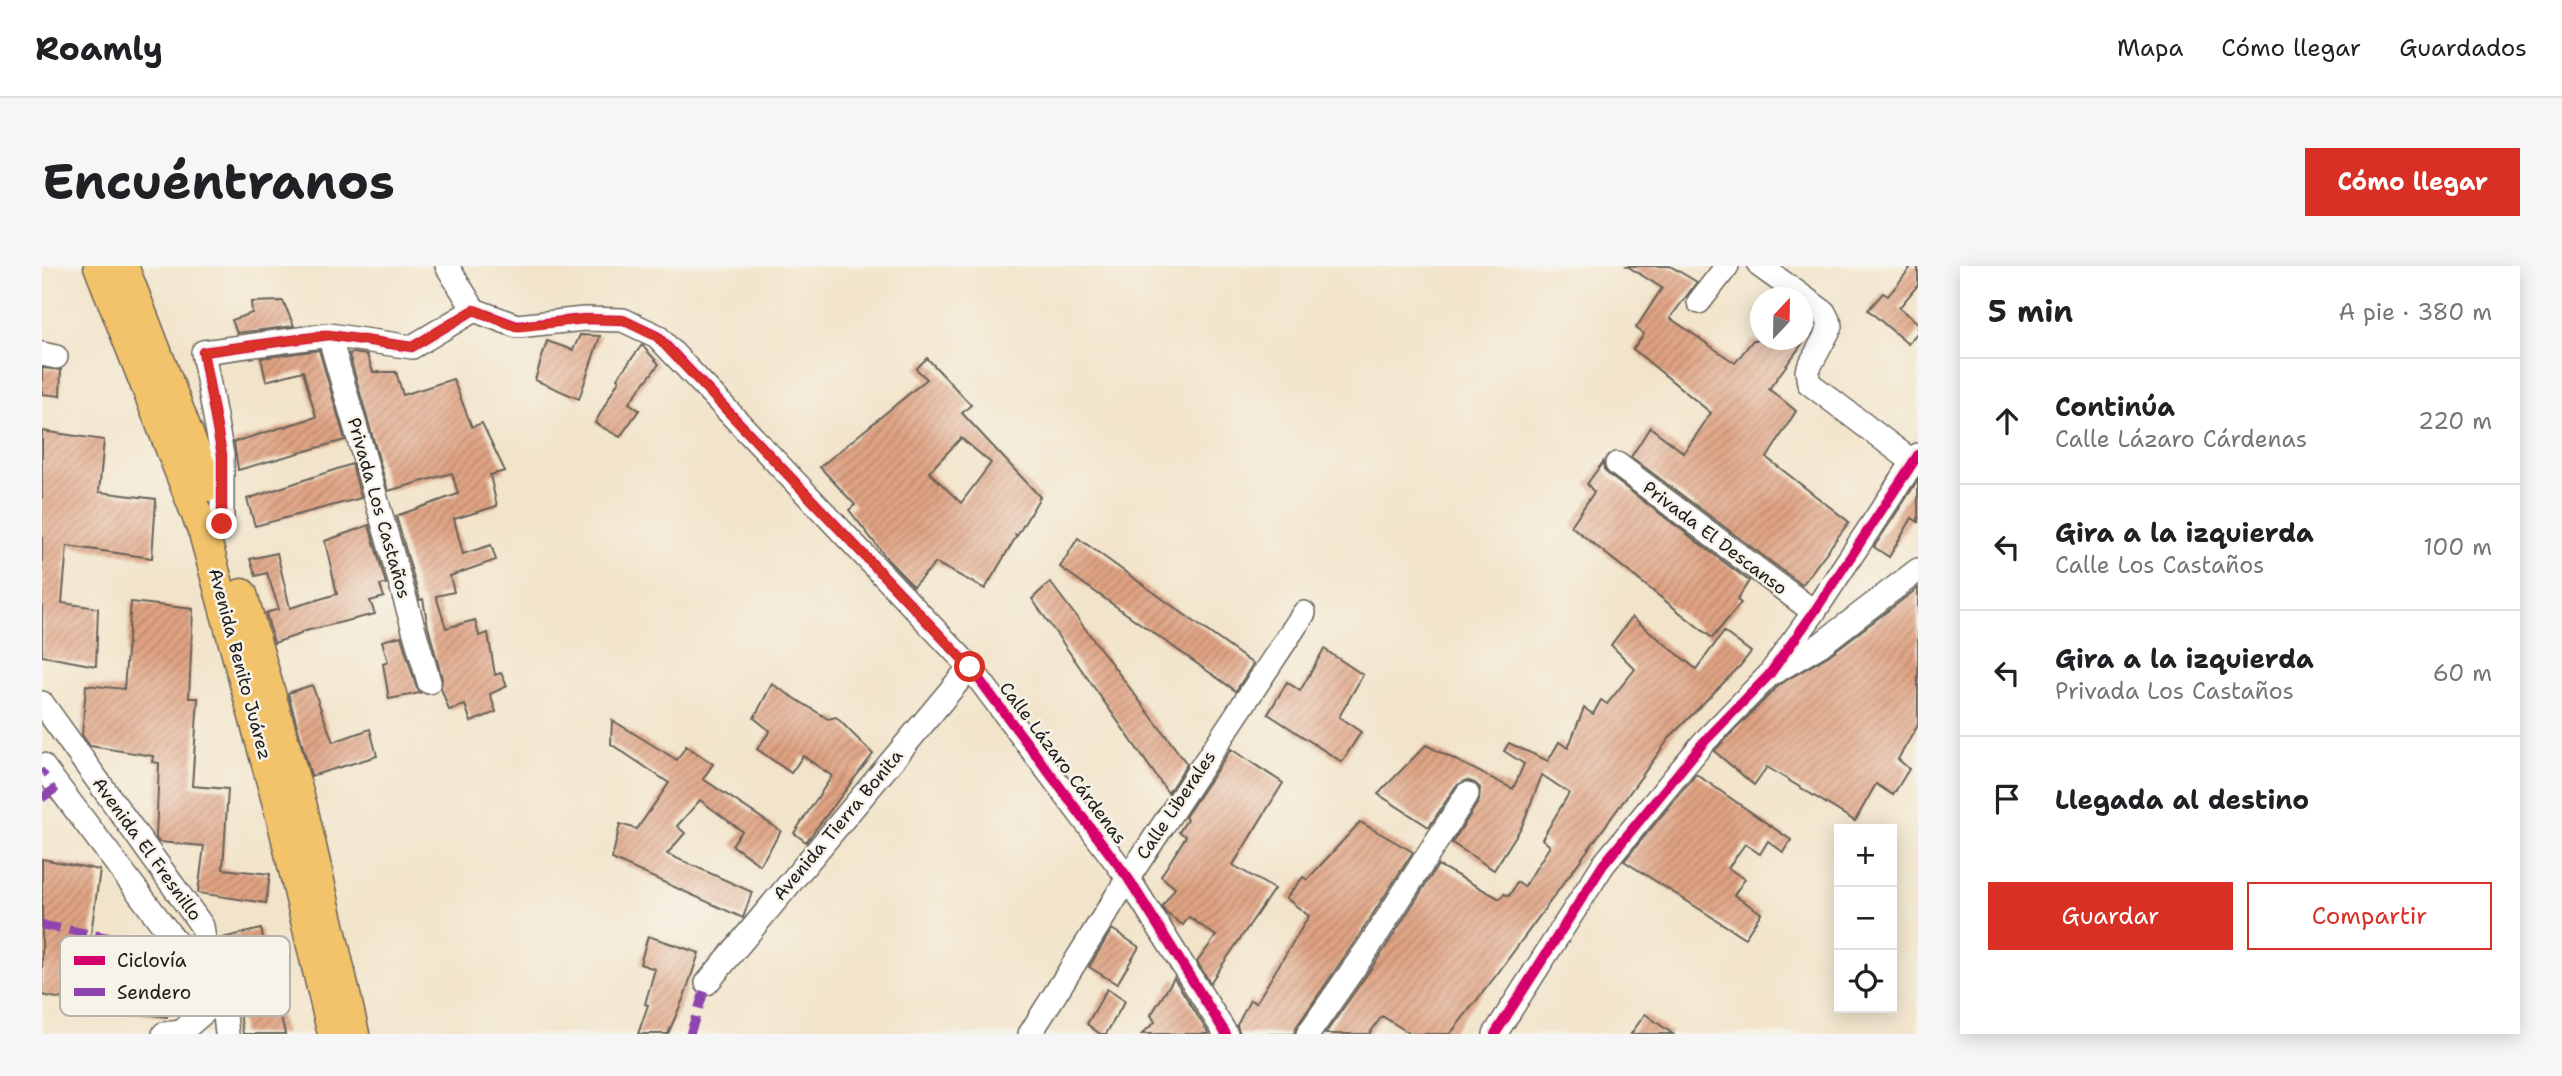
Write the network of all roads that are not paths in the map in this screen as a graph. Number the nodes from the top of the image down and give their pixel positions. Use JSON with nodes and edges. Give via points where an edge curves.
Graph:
{"nodes":[{"id":1,"x":99,"y":266,"type":"edge"},
{"id":2,"x":123,"y":266,"type":"edge"},
{"id":3,"x":447,"y":266,"type":"edge"},
{"id":4,"x":1727,"y":266,"type":"edge"},
{"id":5,"x":1760,"y":266,"type":"edge"},
{"id":6,"x":1699,"y":302,"type":"dead end"},
{"id":7,"x":474,"y":310,"type":"junction"},
{"id":8,"x":329,"y":335,"type":"junction"},
{"id":9,"x":1916,"y":458,"type":"edge"},
{"id":10,"x":1617,"y":464,"type":"dead end"},
{"id":11,"x":222,"y":524,"type":"junction"},
{"id":12,"x":1918,"y":570,"type":"edge"},
{"id":13,"x":1814,"y":612,"type":"junction"},
{"id":14,"x":1304,"y":613,"type":"dead end"},
{"id":15,"x":970,"y":667,"type":"junction"},
{"id":16,"x":1769,"y":676,"type":"junction"},
{"id":17,"x":429,"y":682,"type":"dead end"},
{"id":18,"x":42,"y":703,"type":"edge"},
{"id":19,"x":42,"y":765,"type":"edge"},
{"id":20,"x":1467,"y":794,"type":"dead end"},
{"id":21,"x":1128,"y":878,"type":"junction"},
{"id":22,"x":171,"y":936,"type":"edge"},
{"id":23,"x":203,"y":936,"type":"edge"},
{"id":24,"x":706,"y":983,"type":"dead end"},
{"id":25,"x":197,"y":1016,"type":"edge"},
{"id":26,"x":225,"y":1016,"type":"edge"},
{"id":27,"x":1495,"y":1029,"type":"edge"},
{"id":28,"x":175,"y":1033,"type":"edge"},
{"id":29,"x":227,"y":1034,"type":"edge"},
{"id":30,"x":333,"y":1034,"type":"edge"},
{"id":31,"x":354,"y":1034,"type":"edge"},
{"id":32,"x":1030,"y":1034,"type":"edge"},
{"id":33,"x":1226,"y":1034,"type":"edge"},
{"id":34,"x":1308,"y":1034,"type":"edge"}],
"edges":[{"from":1,"to":30,"type":"main road","name":"Avenida Benito Juárez","via":[[204,533],[282,819]]},
{"from":2,"to":11,"type":"main road","name":"Avenida Benito Juárez"},
{"from":3,"to":7,"type":"street"},
{"from":4,"to":6,"type":"street"},
{"from":5,"to":9,"type":"street","via":[[1824,312],[1832,326],[1807,371],[1809,383]]},
{"from":7,"to":8,"type":"street","via":[[412,347]]},
{"from":7,"to":15,"type":"street","name":"Calle Lázaro Cárdenas","via":[[517,327],[584,319],[623,320],[657,337]]},
{"from":8,"to":11,"type":"street","via":[[203,352],[222,455]]},
{"from":8,"to":17,"type":"street","name":"Privada Los Castaños"},
{"from":9,"to":13,"type":"street"},
{"from":10,"to":13,"type":"street","name":"Privada El Descanso"},
{"from":11,"to":31,"type":"main road","name":"Avenida Benito Juárez","via":[[302,807]]},
{"from":12,"to":16,"type":"street","via":[[1820,645]]},
{"from":13,"to":16,"type":"street"},
{"from":14,"to":21,"type":"street","name":"Calle Liberales"},
{"from":15,"to":21,"type":"street","name":"Calle Lázaro Cárdenas"},
{"from":15,"to":24,"type":"street","name":"Avenida Tierra Bonita"},
{"from":16,"to":27,"type":"street","via":[[1703,743],[1603,865]]},
{"from":18,"to":23,"type":"street","name":"Avenida El Fresnillo","via":[[202,926]]},
{"from":19,"to":22,"type":"street","name":"Avenida El Fresnillo"},
{"from":20,"to":34,"type":"street"},
{"from":21,"to":32,"type":"street","name":"Calle Liberales"},
{"from":21,"to":33,"type":"street","name":"Calle Lázaro Cárdenas"},
{"from":25,"to":28,"type":"street"},
{"from":26,"to":29,"type":"street"}]}
